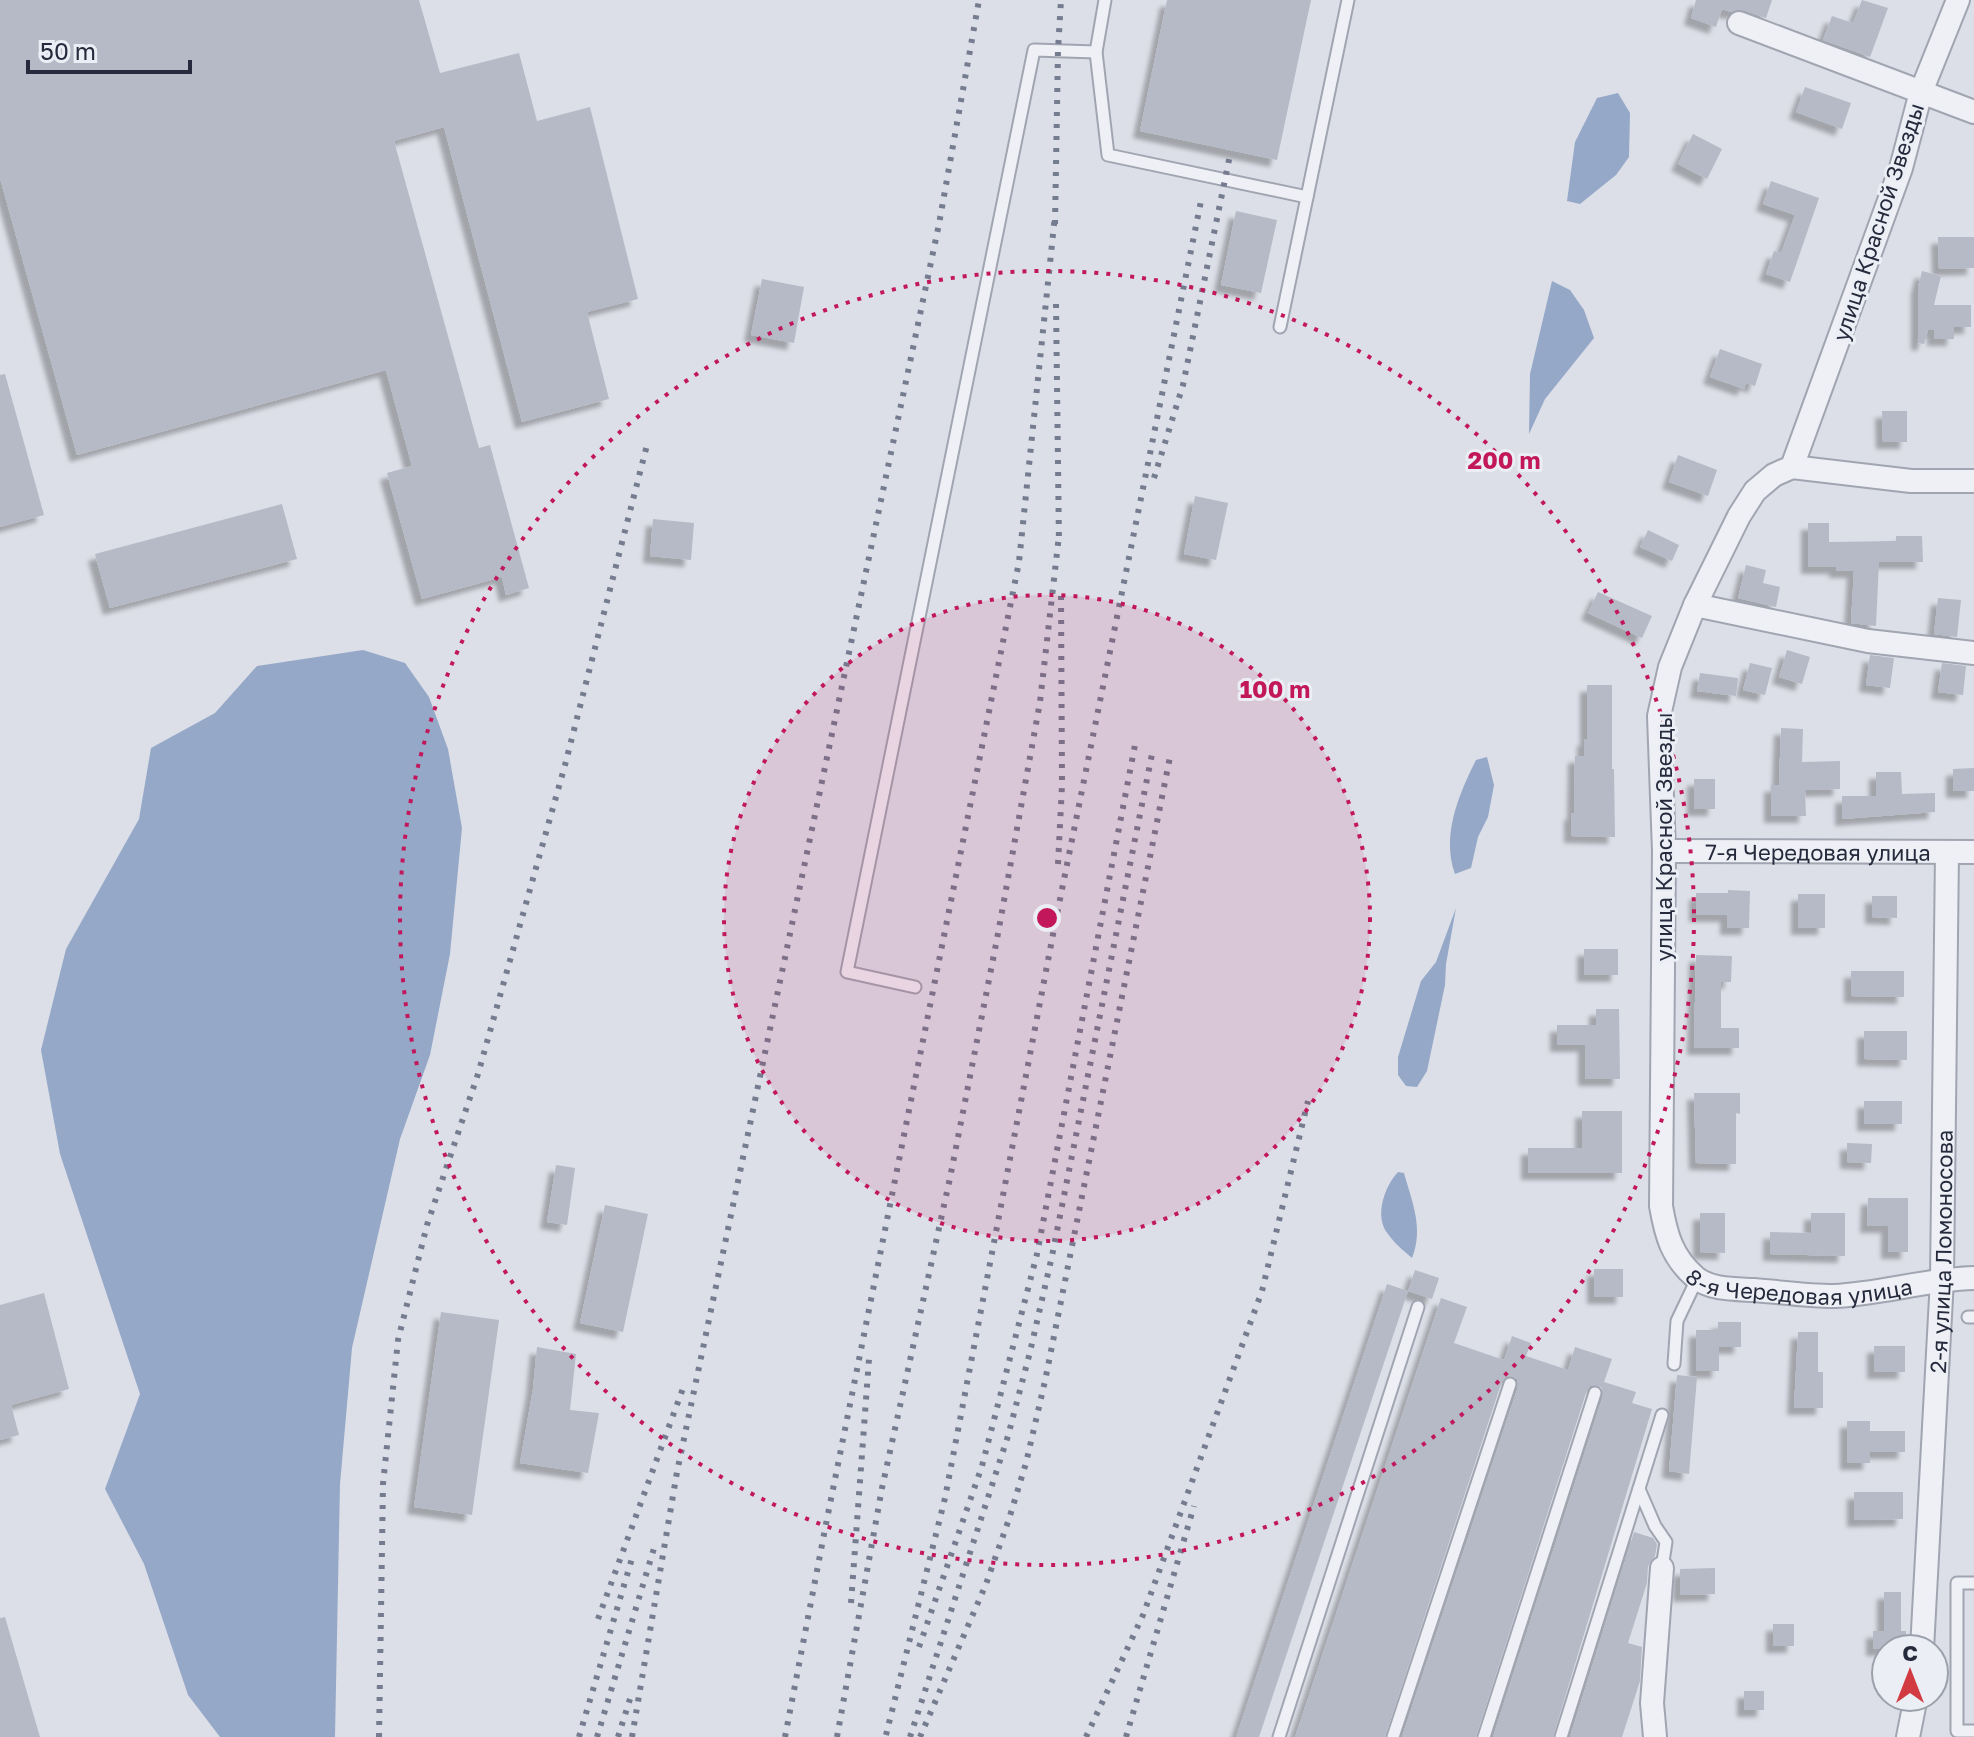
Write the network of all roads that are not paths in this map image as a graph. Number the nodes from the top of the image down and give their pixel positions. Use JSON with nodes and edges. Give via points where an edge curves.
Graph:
{"nodes":[{"id":1,"x":1105,"y":0,"type":"edge"},
{"id":2,"x":1348,"y":0,"type":"edge"},
{"id":3,"x":1958,"y":0,"type":"edge"},
{"id":4,"x":1739,"y":23,"type":"dead end"},
{"id":5,"x":1096,"y":52,"type":"junction"},
{"id":6,"x":1921,"y":92,"type":"junction"},
{"id":7,"x":1974,"y":112,"type":"edge"},
{"id":8,"x":1307,"y":197,"type":"junction"},
{"id":9,"x":1280,"y":327,"type":"dead end"},
{"id":10,"x":1792,"y":467,"type":"junction"},
{"id":11,"x":1974,"y":481,"type":"edge"},
{"id":12,"x":1695,"y":605,"type":"junction"},
{"id":13,"x":1974,"y":653,"type":"edge"},
{"id":14,"x":1664,"y":851,"type":"junction"},
{"id":15,"x":1947,"y":852,"type":"junction"},
{"id":16,"x":1974,"y":852,"type":"edge"},
{"id":17,"x":915,"y":987,"type":"dead end"},
{"id":18,"x":1681,"y":1260,"type":"joint"},
{"id":19,"x":1974,"y":1278,"type":"edge"},
{"id":20,"x":1697,"y":1279,"type":"junction"},
{"id":21,"x":1942,"y":1279,"type":"junction"},
{"id":22,"x":1418,"y":1307,"type":"dead end"},
{"id":23,"x":1674,"y":1364,"type":"dead end"},
{"id":24,"x":1510,"y":1384,"type":"dead end"},
{"id":25,"x":1595,"y":1393,"type":"dead end"},
{"id":26,"x":1662,"y":1415,"type":"dead end"},
{"id":27,"x":1639,"y":1489,"type":"junction"},
{"id":28,"x":1662,"y":1568,"type":"joint"},
{"id":29,"x":1974,"y":1583,"type":"edge"},
{"id":30,"x":1923,"y":1633,"type":"edge"},
{"id":31,"x":1913,"y":1713,"type":"edge"},
{"id":32,"x":1974,"y":1731,"type":"edge"},
{"id":33,"x":1279,"y":1737,"type":"edge"},
{"id":34,"x":1393,"y":1737,"type":"edge"},
{"id":35,"x":1484,"y":1737,"type":"edge"},
{"id":36,"x":1561,"y":1737,"type":"edge"},
{"id":37,"x":1655,"y":1737,"type":"edge"},
{"id":38,"x":1908,"y":1737,"type":"edge"}],
"edges":[{"from":1,"to":5,"type":"lane"},
{"from":2,"to":8,"type":"lane"},
{"from":3,"to":6,"type":"street","name":"улица Красной Звезды"},
{"from":4,"to":6,"type":"street"},
{"from":5,"to":8,"type":"lane","via":[[1108,155]]},
{"from":5,"to":17,"type":"lane","via":[[1034,50],[850,956],[847,972]]},
{"from":6,"to":7,"type":"street"},
{"from":6,"to":10,"type":"street","name":"улица Красной Звезды","via":[[1901,168]]},
{"from":8,"to":9,"type":"lane"},
{"from":10,"to":11,"type":"street","via":[[1911,481]]},
{"from":10,"to":12,"type":"street","name":"улица Красной Звезды","via":[[1755,491]]},
{"from":12,"to":13,"type":"street","via":[[1868,641]]},
{"from":12,"to":14,"type":"street","name":"улица Красной Звезды","via":[[1670,667],[1659,716]]},
{"from":14,"to":15,"type":"street","name":"7-я Чередовая улица"},
{"from":14,"to":18,"type":"street","name":"улица Красной Звезды","via":[[1661,1206],[1666,1237]]},
{"from":15,"to":16,"type":"street","name":"7-я Чередовая улица"},
{"from":15,"to":21,"type":"street","name":"2-я улица Ломоносова"},
{"from":18,"to":20,"type":"street","name":"8-я Чередовая улица"},
{"from":19,"to":21,"type":"street","name":"8-я Чередовая улица"},
{"from":20,"to":21,"type":"street","name":"8-я Чередовая улица","via":[[1721,1288],[1833,1296]]},
{"from":20,"to":23,"type":"lane","via":[[1677,1321]]},
{"from":21,"to":30,"type":"street","name":"2-я улица Ломоносова"},
{"from":22,"to":33,"type":"lane"},
{"from":24,"to":34,"type":"lane"},
{"from":25,"to":35,"type":"lane"},
{"from":26,"to":27,"type":"lane"},
{"from":27,"to":28,"type":"lane","via":[[1666,1542]]},
{"from":27,"to":36,"type":"lane"},
{"from":28,"to":37,"type":"street","via":[[1652,1703]]},
{"from":29,"to":32,"type":"lane","via":[[1957,1583],[1957,1731]]},
{"from":31,"to":38,"type":"street"}]}
